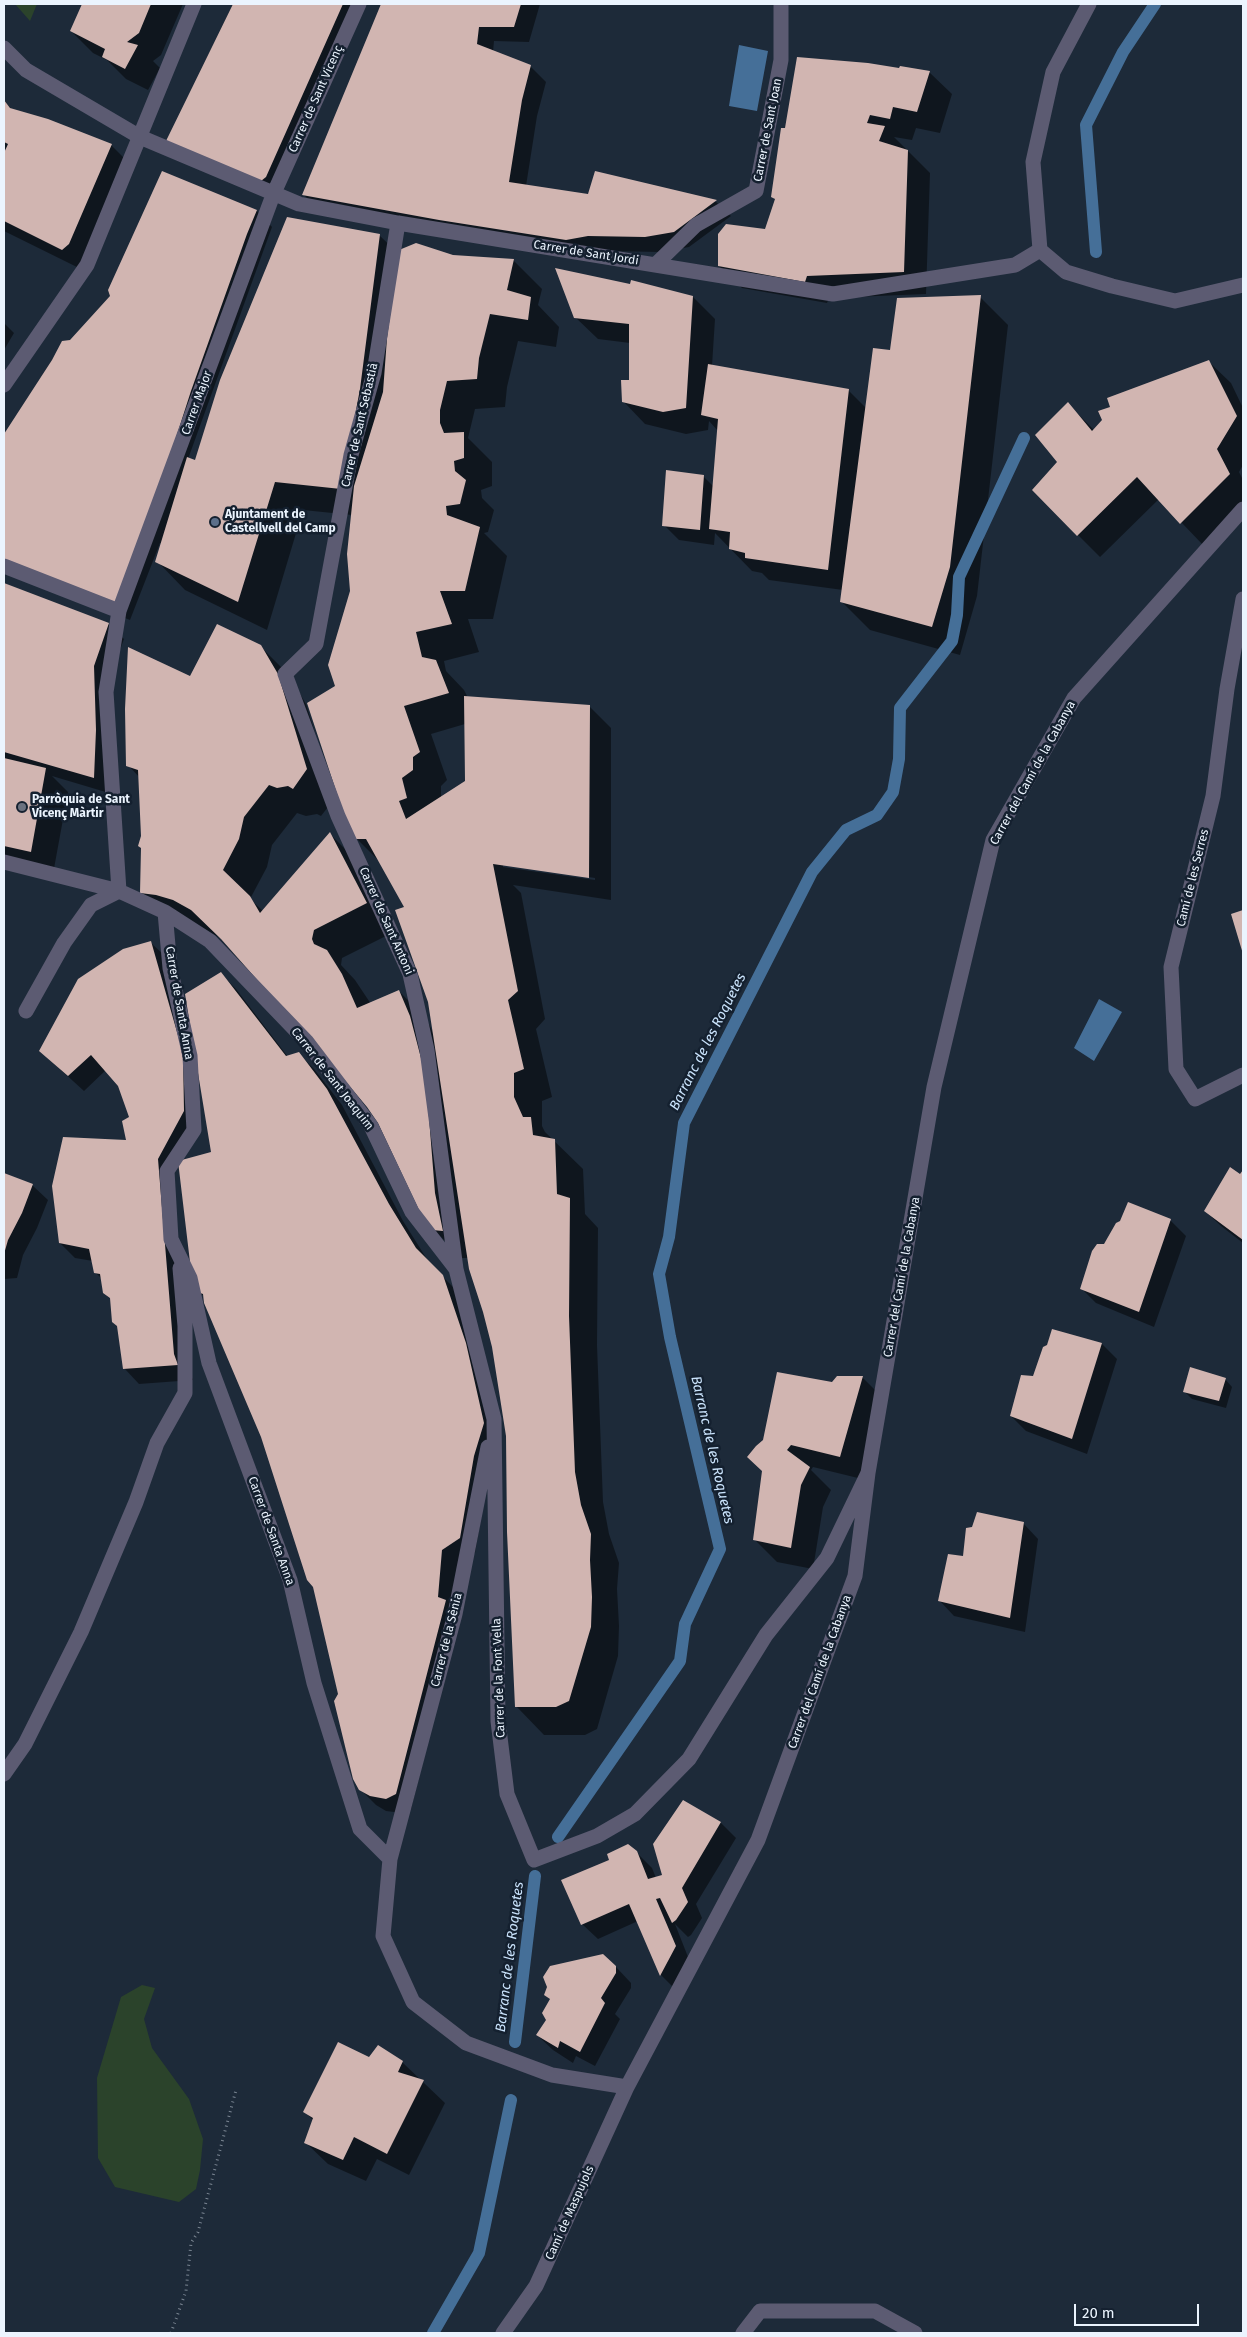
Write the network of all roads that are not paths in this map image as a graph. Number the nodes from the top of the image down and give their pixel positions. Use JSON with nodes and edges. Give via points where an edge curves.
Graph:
{"nodes":[{"id":1,"x":194,"y":4,"type":"edge"},
{"id":2,"x":359,"y":4,"type":"edge"},
{"id":3,"x":781,"y":4,"type":"edge"},
{"id":4,"x":1089,"y":4,"type":"edge"},
{"id":5,"x":4,"y":48,"type":"edge"},
{"id":6,"x":140,"y":137,"type":"junction"},
{"id":7,"x":273,"y":195,"type":"junction"},
{"id":8,"x":398,"y":223,"type":"junction"},
{"id":9,"x":1040,"y":250,"type":"junction"},
{"id":10,"x":655,"y":265,"type":"junction"},
{"id":11,"x":1243,"y":284,"type":"edge"},
{"id":12,"x":4,"y":385,"type":"edge"},
{"id":13,"x":1243,"y":509,"type":"edge"},
{"id":14,"x":4,"y":566,"type":"edge"},
{"id":15,"x":1243,"y":599,"type":"edge"},
{"id":16,"x":119,"y":611,"type":"junction"},
{"id":17,"x":285,"y":674,"type":"joint"},
{"id":18,"x":4,"y":862,"type":"edge"},
{"id":19,"x":119,"y":891,"type":"junction"},
{"id":20,"x":166,"y":912,"type":"junction"},
{"id":21,"x":26,"y":1011,"type":"dead end"},
{"id":22,"x":1243,"y":1075,"type":"edge"},
{"id":23,"x":178,"y":1254,"type":"junction"},
{"id":24,"x":456,"y":1269,"type":"junction"},
{"id":25,"x":494,"y":1419,"type":"junction"},
{"id":26,"x":868,"y":1473,"type":"junction"},
{"id":27,"x":4,"y":1774,"type":"edge"},
{"id":28,"x":390,"y":1859,"type":"junction"},
{"id":29,"x":627,"y":2087,"type":"junction"},
{"id":30,"x":502,"y":2333,"type":"edge"},
{"id":31,"x":743,"y":2333,"type":"edge"},
{"id":32,"x":914,"y":2333,"type":"edge"}],
"edges":[{"from":1,"to":6,"type":"street"},
{"from":2,"to":7,"type":"street","name":"Carrer de Sant Vicenç"},
{"from":3,"to":10,"type":"street","name":"Carrer de Sant Joan","via":[[781,60],[756,190],[696,225]]},
{"from":4,"to":9,"type":"street","via":[[1053,72],[1033,162]]},
{"from":5,"to":6,"type":"street","name":"Carrer de Sant Jordi","via":[[26,70]]},
{"from":6,"to":7,"type":"street","name":"Carrer de Sant Jordi"},
{"from":6,"to":12,"type":"street","via":[[87,265]]},
{"from":7,"to":8,"type":"street","name":"Carrer de Sant Jordi","via":[[299,204]]},
{"from":7,"to":16,"type":"street","name":"Carrer Major"},
{"from":8,"to":10,"type":"street","name":"Carrer de Sant Jordi"},
{"from":8,"to":17,"type":"street","name":"Carrer de Sant Sebastià","via":[[374,373],[351,455],[316,644]]},
{"from":9,"to":10,"type":"street","name":"Carrer de Sant Jordi","via":[[1016,265],[833,294]]},
{"from":9,"to":11,"type":"street","via":[[1066,272],[1175,301]]},
{"from":13,"to":26,"type":"street","name":"Carrer del Camí de la Cabanya","via":[[1074,698],[993,840],[934,1086]]},
{"from":14,"to":16,"type":"street"},
{"from":15,"to":22,"type":"street","name":"Camí de les Serres","via":[[1213,796],[1170,968],[1176,1069],[1195,1098]]},
{"from":16,"to":19,"type":"street","name":"Carrer Major","via":[[106,692]]},
{"from":17,"to":24,"type":"street","name":"Carrer de Sant Antoni","via":[[338,816],[410,974],[427,1050]]},
{"from":18,"to":19,"type":"street","name":"Carrer de Sant Joaquim"},
{"from":19,"to":20,"type":"street","name":"Carrer de Sant Joaquim"},
{"from":19,"to":21,"type":"street","via":[[91,905],[64,943]]},
{"from":20,"to":23,"type":"street","name":"Carrer de Santa Anna","via":[[170,968],[190,1056],[194,1130],[167,1171],[172,1239]]},
{"from":20,"to":24,"type":"street","name":"Carrer de Sant Joaquim","via":[[210,941],[307,1042],[371,1126],[412,1212]]},
{"from":23,"to":27,"type":"street","via":[[185,1326],[185,1392],[157,1443],[136,1502],[81,1632],[25,1744]]},
{"from":23,"to":28,"type":"street","name":"Carrer de Santa Anna","via":[[190,1278],[209,1363],[290,1580],[314,1683],[360,1829]]},
{"from":24,"to":25,"type":"street","name":"Carrer de la Font Vella"},
{"from":25,"to":26,"type":"street","name":"Carrer de la Font Vella","via":[[498,1721],[507,1794],[534,1860],[597,1836],[635,1814],[689,1758],[766,1635],[827,1558]]},
{"from":25,"to":28,"type":"street","name":"Carrer de la Sènia","via":[[455,1614]]},
{"from":26,"to":29,"type":"street","name":"Carrer del Camí de la Cabanya","via":[[855,1576],[758,1840]]},
{"from":28,"to":29,"type":"street","via":[[383,1936],[413,2002],[466,2043],[552,2075]]},
{"from":29,"to":30,"type":"street","name":"Camí de Maspujols","via":[[536,2286]]},
{"from":31,"to":32,"type":"street","via":[[760,2311],[875,2311]]}]}
